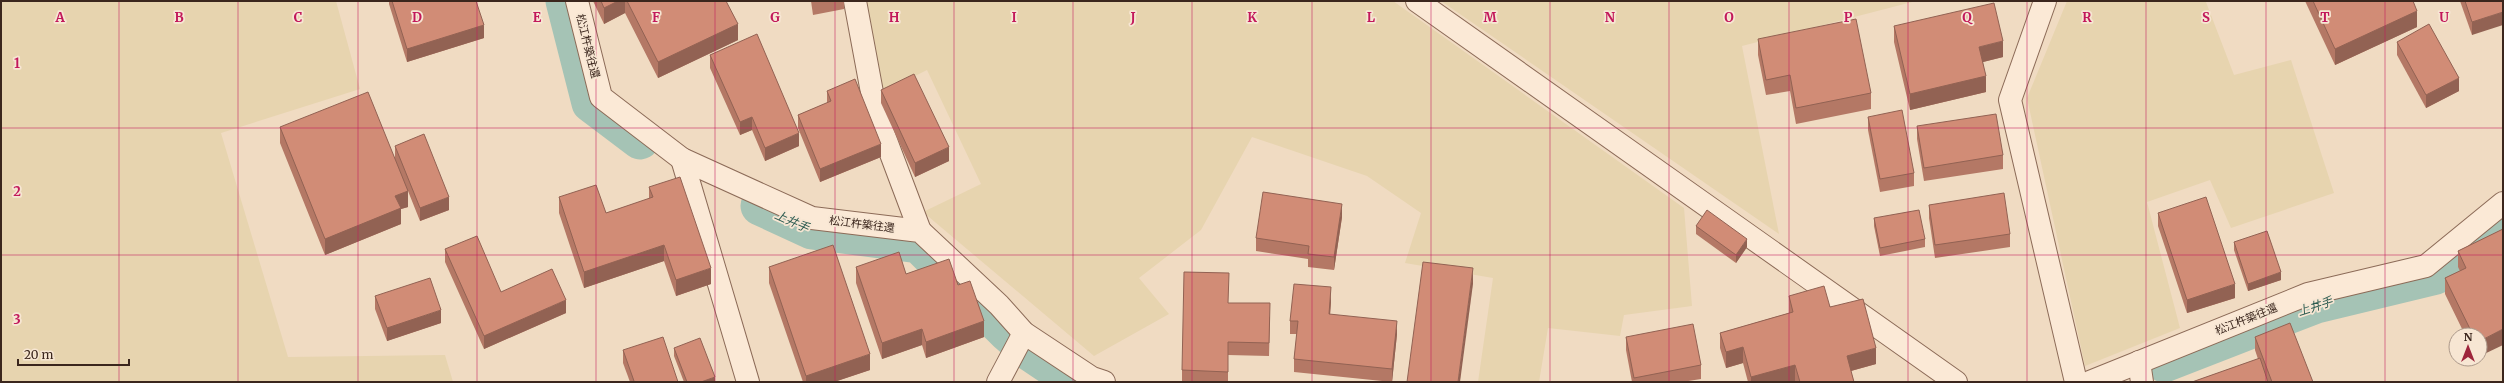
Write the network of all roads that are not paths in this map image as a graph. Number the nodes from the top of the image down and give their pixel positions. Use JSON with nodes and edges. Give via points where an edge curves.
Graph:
{"nodes":[{"id":1,"x":577,"y":1,"type":"edge"},
{"id":2,"x":855,"y":1,"type":"edge"},
{"id":3,"x":1417,"y":1,"type":"edge"},
{"id":4,"x":2045,"y":1,"type":"edge"},
{"id":5,"x":682,"y":159,"type":"junction"},
{"id":6,"x":2503,"y":203,"type":"edge"},
{"id":7,"x":920,"y":231,"type":"junction"},
{"id":8,"x":1024,"y":333,"type":"junction"},
{"id":9,"x":2141,"y":372,"type":"edge"},
{"id":10,"x":748,"y":382,"type":"edge"},
{"id":11,"x":998,"y":382,"type":"edge"},
{"id":12,"x":1104,"y":382,"type":"edge"},
{"id":13,"x":1956,"y":382,"type":"edge"},
{"id":14,"x":2076,"y":382,"type":"edge"},
{"id":15,"x":2090,"y":382,"type":"edge"}],
"edges":[{"from":1,"to":5,"type":"street","name":"松江杵築往還","via":[[601,97]]},
{"from":2,"to":7,"type":"street","via":[[876,114]]},
{"from":3,"to":13,"type":"street"},
{"from":4,"to":14,"type":"street","via":[[2010,100]]},
{"from":5,"to":7,"type":"street","name":"松江杵築往還","via":[[812,218]]},
{"from":5,"to":10,"type":"street"},
{"from":6,"to":9,"type":"street","name":"松江杵築往還","via":[[2426,266],[2308,294]]},
{"from":7,"to":8,"type":"street"},
{"from":8,"to":11,"type":"street"},
{"from":8,"to":12,"type":"street","via":[[1092,378]]},
{"from":9,"to":15,"type":"street","name":"松江杵築往還"}]}
